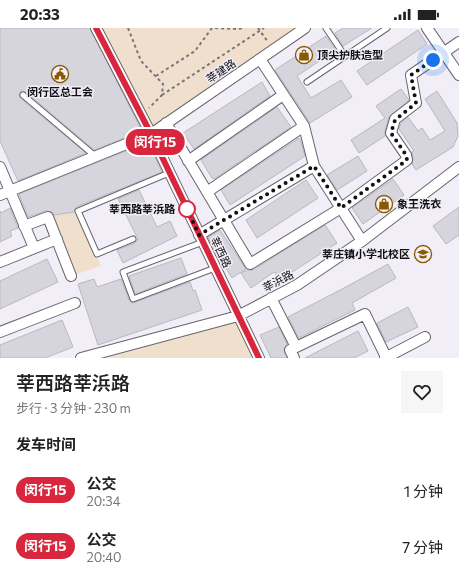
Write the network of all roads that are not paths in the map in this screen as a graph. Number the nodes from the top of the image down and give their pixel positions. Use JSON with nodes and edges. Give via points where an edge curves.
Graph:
{"nodes":[{"id":1,"x":96,"y":28,"type":"edge"},
{"id":2,"x":305,"y":28,"type":"edge"},
{"id":3,"x":326,"y":28,"type":"edge"},
{"id":4,"x":387,"y":28,"type":"edge"},
{"id":5,"x":427,"y":28,"type":"edge"},
{"id":6,"x":459,"y":42,"type":"edge"},
{"id":7,"x":444,"y":53,"type":"junction"},
{"id":8,"x":346,"y":56,"type":"junction"},
{"id":9,"x":260,"y":59,"type":"junction"},
{"id":10,"x":459,"y":75,"type":"edge"},
{"id":11,"x":307,"y":82,"type":"dead end"},
{"id":12,"x":23,"y":95,"type":"dead end"},
{"id":13,"x":284,"y":95,"type":"junction"},
{"id":14,"x":166,"y":123,"type":"junction"},
{"id":15,"x":304,"y":126,"type":"junction"},
{"id":16,"x":151,"y":134,"type":"junction"},
{"id":17,"x":95,"y":156,"type":"junction"},
{"id":18,"x":188,"y":161,"type":"junction"},
{"id":19,"x":314,"y":166,"type":"junction"},
{"id":20,"x":0,"y":167,"type":"edge"},
{"id":21,"x":459,"y":167,"type":"edge"},
{"id":22,"x":170,"y":173,"type":"junction"},
{"id":23,"x":10,"y":191,"type":"junction"},
{"id":24,"x":207,"y":192,"type":"junction"},
{"id":25,"x":0,"y":195,"type":"edge"},
{"id":26,"x":341,"y":208,"type":"junction"},
{"id":27,"x":224,"y":220,"type":"junction"},
{"id":28,"x":24,"y":226,"type":"junction"},
{"id":29,"x":201,"y":238,"type":"junction"},
{"id":30,"x":57,"y":239,"type":"junction"},
{"id":31,"x":133,"y":239,"type":"dead end"},
{"id":32,"x":362,"y":242,"type":"junction"},
{"id":33,"x":34,"y":248,"type":"junction"},
{"id":34,"x":0,"y":262,"type":"edge"},
{"id":35,"x":215,"y":268,"type":"junction"},
{"id":36,"x":71,"y":276,"type":"dead end"},
{"id":37,"x":271,"y":298,"type":"junction"},
{"id":38,"x":75,"y":303,"type":"dead end"},
{"id":39,"x":238,"y":316,"type":"junction"},
{"id":40,"x":0,"y":332,"type":"edge"},
{"id":41,"x":425,"y":338,"type":"dead end"},
{"id":42,"x":296,"y":347,"type":"junction"},
{"id":43,"x":81,"y":358,"type":"edge"},
{"id":44,"x":259,"y":358,"type":"edge"},
{"id":45,"x":294,"y":358,"type":"edge"},
{"id":46,"x":385,"y":358,"type":"edge"}],
"edges":[{"from":1,"to":16,"type":"street","name":"莘西路"},
{"from":2,"to":9,"type":"street","name":"莘建路"},
{"from":3,"to":8,"type":"lane"},
{"from":4,"to":8,"type":"lane"},
{"from":5,"to":7,"type":"street"},
{"from":6,"to":7,"type":"street"},
{"from":7,"to":10,"type":"street"},
{"from":7,"to":26,"type":"street","via":[[411,75],[416,103],[395,120],[391,133],[407,160]]},
{"from":8,"to":11,"type":"lane"},
{"from":9,"to":13,"type":"street"},
{"from":9,"to":14,"type":"street","name":"莘建路"},
{"from":12,"to":17,"type":"lane"},
{"from":13,"to":15,"type":"street"},
{"from":13,"to":18,"type":"street"},
{"from":14,"to":16,"type":"street","name":"莘建路"},
{"from":14,"to":18,"type":"street"},
{"from":15,"to":19,"type":"street"},
{"from":15,"to":24,"type":"street"},
{"from":16,"to":17,"type":"street","name":"莘建路"},
{"from":16,"to":22,"type":"street","name":"莘西路"},
{"from":17,"to":23,"type":"street","name":"莘建路"},
{"from":18,"to":24,"type":"street"},
{"from":19,"to":26,"type":"street"},
{"from":19,"to":27,"type":"street"},
{"from":20,"to":23,"type":"street"},
{"from":21,"to":32,"type":"street","name":"莘浜路"},
{"from":22,"to":29,"type":"street","name":"莘西路"},
{"from":22,"to":31,"type":"lane","via":[[78,211],[97,254]]},
{"from":23,"to":25,"type":"street","name":"莘建路"},
{"from":23,"to":28,"type":"street"},
{"from":24,"to":27,"type":"street"},
{"from":26,"to":27,"type":"street","via":[[250,264]]},
{"from":26,"to":32,"type":"street"},
{"from":27,"to":29,"type":"street"},
{"from":28,"to":30,"type":"street","via":[[48,216]]},
{"from":28,"to":33,"type":"street"},
{"from":29,"to":35,"type":"street","name":"莘西路"},
{"from":29,"to":35,"type":"lane","via":[[123,272],[133,299]]},
{"from":30,"to":33,"type":"street"},
{"from":30,"to":36,"type":"street"},
{"from":32,"to":37,"type":"street","name":"莘浜路","via":[[297,285]]},
{"from":33,"to":34,"type":"street"},
{"from":35,"to":39,"type":"street","name":"莘西路"},
{"from":37,"to":39,"type":"street","name":"莘浜路"},
{"from":37,"to":42,"type":"street"},
{"from":38,"to":40,"type":"street"},
{"from":39,"to":43,"type":"street","name":"莘浜路"},
{"from":39,"to":44,"type":"street","name":"莘西路"},
{"from":41,"to":46,"type":"street"},
{"from":42,"to":45,"type":"street","via":[[290,350]]},
{"from":42,"to":46,"type":"street","via":[[365,314]]}]}
